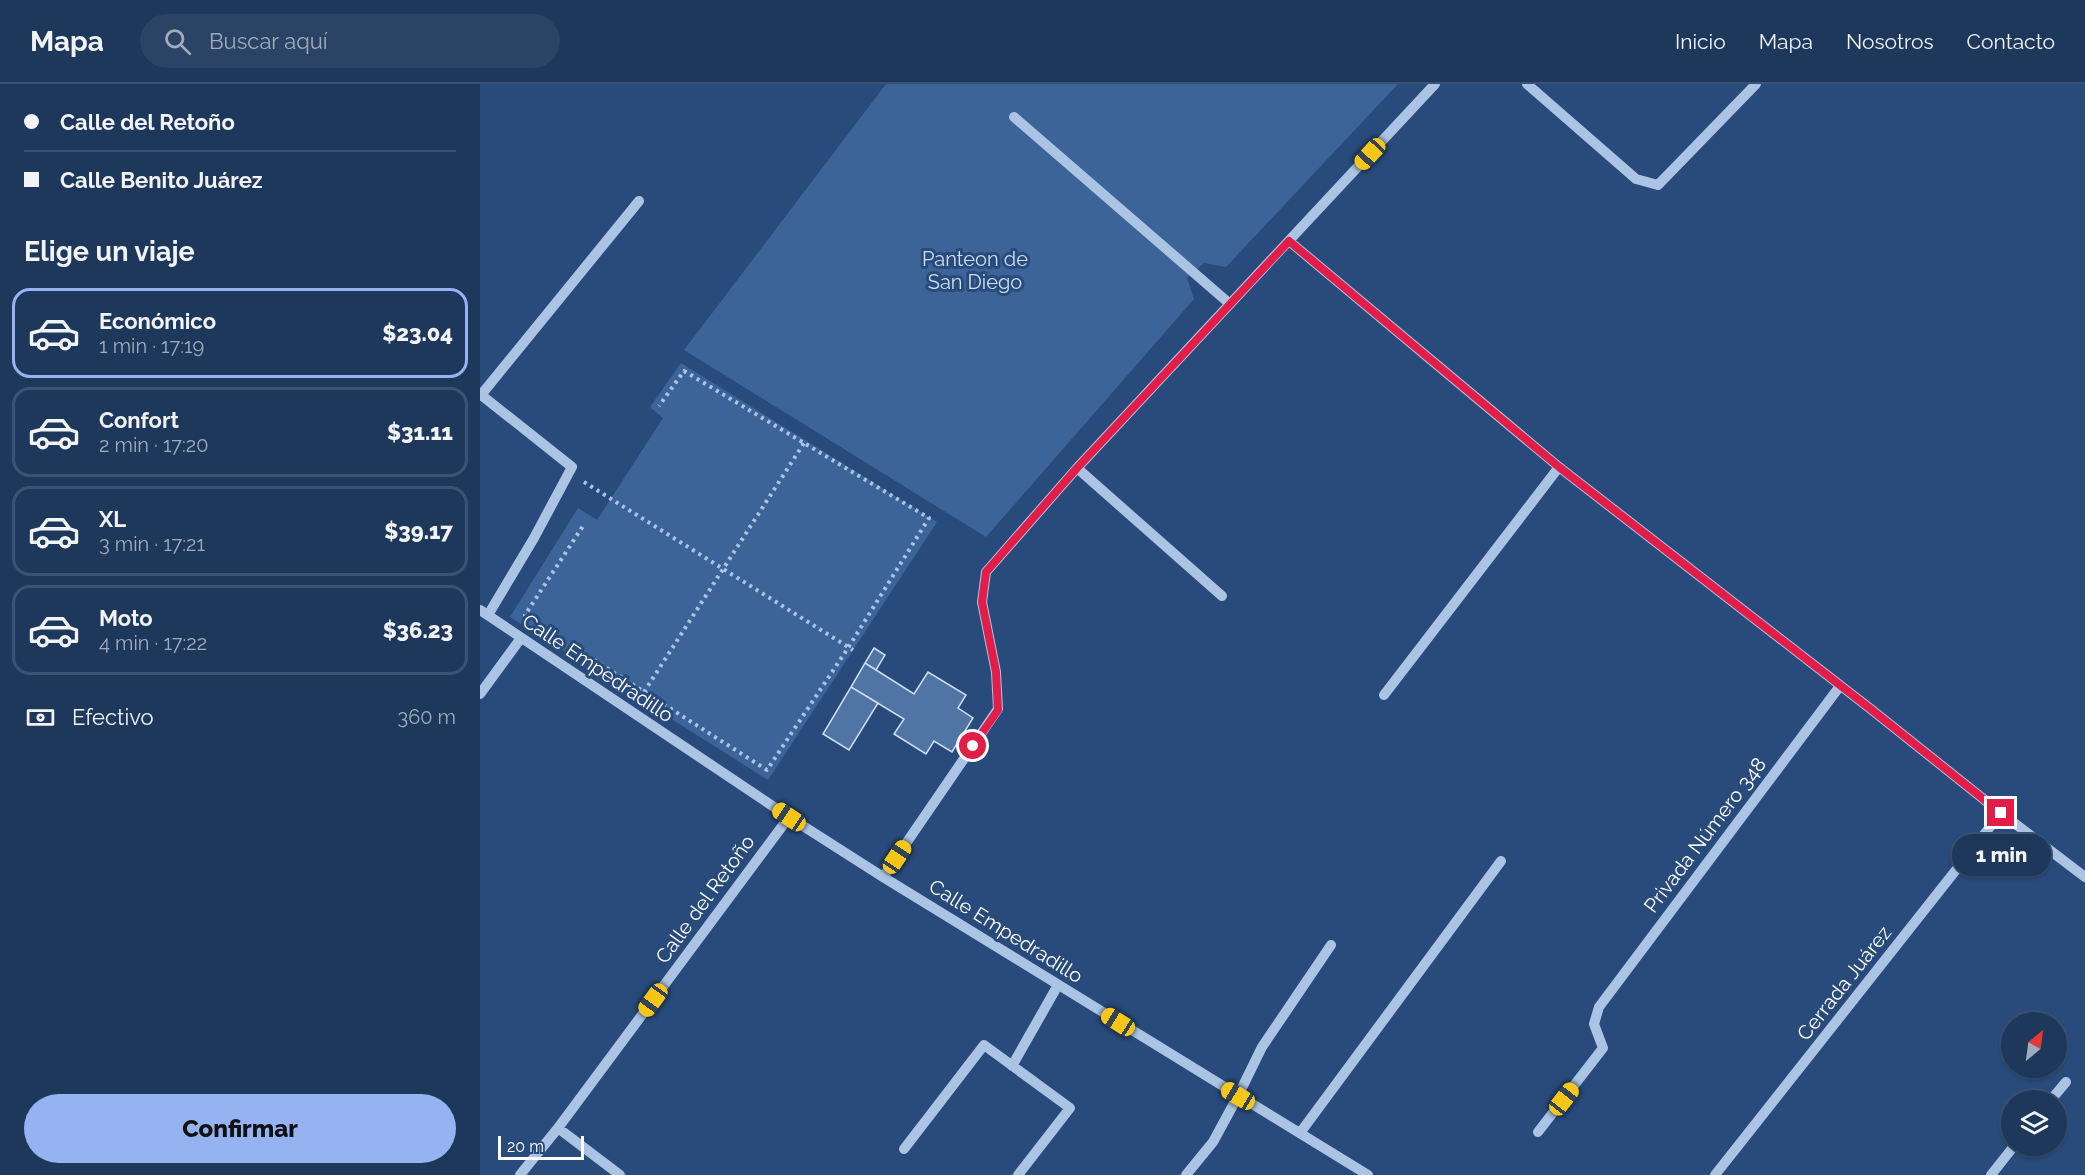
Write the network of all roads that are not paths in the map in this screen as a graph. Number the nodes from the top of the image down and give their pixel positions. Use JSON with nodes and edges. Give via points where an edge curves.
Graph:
{"nodes":[{"id":1,"x":1435,"y":84,"type":"edge"},
{"id":2,"x":1527,"y":84,"type":"edge"},
{"id":3,"x":1756,"y":84,"type":"edge"},
{"id":4,"x":1014,"y":117,"type":"dead end"},
{"id":5,"x":639,"y":201,"type":"dead end"},
{"id":6,"x":1289,"y":241,"type":"junction"},
{"id":7,"x":1230,"y":304,"type":"junction"},
{"id":8,"x":481,"y":394,"type":"edge"},
{"id":9,"x":1559,"y":467,"type":"junction"},
{"id":10,"x":1077,"y":468,"type":"junction"},
{"id":11,"x":1222,"y":596,"type":"dead end"},
{"id":12,"x":484,"y":613,"type":"edge"},
{"id":13,"x":521,"y":638,"type":"junction"},
{"id":14,"x":1840,"y":686,"type":"junction"},
{"id":15,"x":480,"y":694,"type":"edge"},
{"id":16,"x":1384,"y":695,"type":"dead end"},
{"id":17,"x":2001,"y":813,"type":"junction"},
{"id":18,"x":789,"y":817,"type":"junction"},
{"id":19,"x":1501,"y":861,"type":"dead end"},
{"id":20,"x":883,"y":877,"type":"junction"},
{"id":21,"x":2085,"y":877,"type":"edge"},
{"id":22,"x":1331,"y":945,"type":"dead end"},
{"id":23,"x":1058,"y":985,"type":"junction"},
{"id":24,"x":1012,"y":1066,"type":"junction"},
{"id":25,"x":2066,"y":1082,"type":"dead end"},
{"id":26,"x":2059,"y":1090,"type":"edge"},
{"id":27,"x":1238,"y":1096,"type":"junction"},
{"id":28,"x":558,"y":1128,"type":"junction"},
{"id":29,"x":1538,"y":1132,"type":"dead end"},
{"id":30,"x":1300,"y":1133,"type":"junction"},
{"id":31,"x":904,"y":1149,"type":"dead end"},
{"id":32,"x":2006,"y":1156,"type":"edge"},
{"id":33,"x":520,"y":1175,"type":"edge"},
{"id":34,"x":620,"y":1175,"type":"edge"},
{"id":35,"x":1018,"y":1175,"type":"edge"},
{"id":36,"x":1186,"y":1175,"type":"edge"},
{"id":37,"x":1368,"y":1175,"type":"edge"},
{"id":38,"x":1715,"y":1175,"type":"edge"},
{"id":39,"x":1991,"y":1175,"type":"edge"}],
"edges":[{"from":1,"to":6,"type":"street"},
{"from":2,"to":3,"type":"street","via":[[1636,179],[1658,184]]},
{"from":4,"to":7,"type":"street"},
{"from":5,"to":8,"type":"street"},
{"from":6,"to":7,"type":"street"},
{"from":6,"to":9,"type":"street"},
{"from":7,"to":10,"type":"street"},
{"from":8,"to":12,"type":"street","via":[[572,467]]},
{"from":9,"to":14,"type":"street"},
{"from":9,"to":16,"type":"street"},
{"from":10,"to":11,"type":"street"},
{"from":10,"to":20,"type":"street","via":[[986,572],[982,602],[996,672],[998,710]]},
{"from":12,"to":13,"type":"street","name":"Calle Empedradillo"},
{"from":13,"to":15,"type":"street"},
{"from":13,"to":18,"type":"street","name":"Calle Empedradillo"},
{"from":14,"to":17,"type":"street"},
{"from":14,"to":29,"type":"street","name":"Privada Número 348","via":[[1599,1007],[1594,1024],[1603,1048]]},
{"from":17,"to":21,"type":"street"},
{"from":17,"to":38,"type":"street","name":"Cerrada Juárez"},
{"from":18,"to":20,"type":"street","name":"Calle Empedradillo"},
{"from":18,"to":28,"type":"street","name":"Calle del Retoño"},
{"from":19,"to":30,"type":"street"},
{"from":20,"to":23,"type":"street","name":"Calle Empedradillo"},
{"from":22,"to":27,"type":"street","via":[[1262,1047]]},
{"from":23,"to":24,"type":"street"},
{"from":23,"to":27,"type":"street","name":"Calle Empedradillo"},
{"from":24,"to":31,"type":"street","via":[[984,1045]]},
{"from":24,"to":35,"type":"street","via":[[1070,1108]]},
{"from":25,"to":26,"type":"street"},
{"from":27,"to":30,"type":"street","name":"Calle Empedradillo"},
{"from":27,"to":36,"type":"street","via":[[1213,1142]]},
{"from":28,"to":33,"type":"street","name":"Calle del Retoño"},
{"from":28,"to":34,"type":"street"},
{"from":30,"to":37,"type":"street","name":"Calle Empedradillo"},
{"from":32,"to":39,"type":"street"}]}
